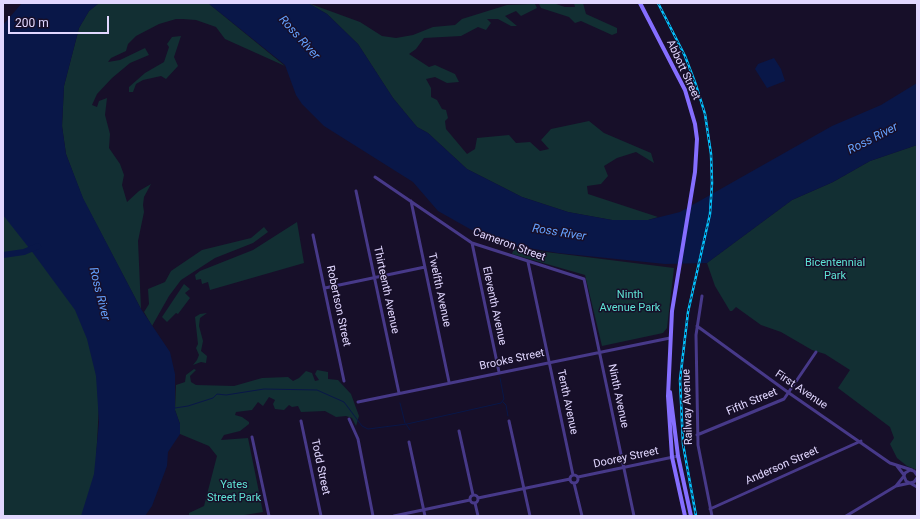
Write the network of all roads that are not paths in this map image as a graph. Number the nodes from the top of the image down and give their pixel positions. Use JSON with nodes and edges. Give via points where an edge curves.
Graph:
{"nodes":[{"id":1,"x":640,"y":3,"type":"edge"},
{"id":2,"x":375,"y":177,"type":"dead end"},
{"id":3,"x":356,"y":191,"type":"dead end"},
{"id":4,"x":411,"y":201,"type":"junction"},
{"id":5,"x":313,"y":235,"type":"dead end"},
{"id":6,"x":472,"y":243,"type":"junction"},
{"id":7,"x":528,"y":262,"type":"junction"},
{"id":8,"x":425,"y":267,"type":"junction"},
{"id":9,"x":678,"y":271,"type":"joint"},
{"id":10,"x":374,"y":278,"type":"junction"},
{"id":11,"x":584,"y":280,"type":"joint"},
{"id":12,"x":325,"y":288,"type":"junction"},
{"id":13,"x":702,"y":296,"type":"dead end"},
{"id":14,"x":697,"y":326,"type":"junction"},
{"id":15,"x":670,"y":338,"type":"junction"},
{"id":16,"x":600,"y":352,"type":"junction"},
{"id":17,"x":816,"y":352,"type":"dead end"},
{"id":18,"x":549,"y":362,"type":"junction"},
{"id":19,"x":499,"y":372,"type":"junction"},
{"id":20,"x":344,"y":381,"type":"dead end"},
{"id":21,"x":449,"y":382,"type":"junction"},
{"id":22,"x":669,"y":391,"type":"junction"},
{"id":23,"x":399,"y":393,"type":"junction"},
{"id":24,"x":789,"y":393,"type":"junction"},
{"id":25,"x":358,"y":402,"type":"dead end"},
{"id":26,"x":349,"y":419,"type":"dead end"},
{"id":27,"x":509,"y":420,"type":"dead end"},
{"id":28,"x":301,"y":421,"type":"dead end"},
{"id":29,"x":459,"y":431,"type":"dead end"},
{"id":30,"x":697,"y":435,"type":"junction"},
{"id":31,"x":252,"y":437,"type":"dead end"},
{"id":32,"x":861,"y":441,"type":"junction"},
{"id":33,"x":409,"y":442,"type":"dead end"},
{"id":34,"x":678,"y":456,"type":"junction"},
{"id":35,"x":672,"y":457,"type":"junction"},
{"id":36,"x":897,"y":466,"type":"junction"},
{"id":37,"x":624,"y":468,"type":"junction"},
{"id":38,"x":912,"y":470,"type":"junction"},
{"id":39,"x":573,"y":475,"type":"junction"},
{"id":40,"x":917,"y":475,"type":"edge"},
{"id":41,"x":904,"y":476,"type":"junction"},
{"id":42,"x":578,"y":477,"type":"junction"},
{"id":43,"x":917,"y":478,"type":"edge"},
{"id":44,"x":570,"y":479,"type":"junction"},
{"id":45,"x":574,"y":483,"type":"junction"},
{"id":46,"x":910,"y":483,"type":"junction"},
{"id":47,"x":896,"y":486,"type":"junction"},
{"id":48,"x":917,"y":487,"type":"edge"},
{"id":49,"x":524,"y":489,"type":"junction"},
{"id":50,"x":473,"y":495,"type":"junction"},
{"id":51,"x":478,"y":498,"type":"junction"},
{"id":52,"x":470,"y":500,"type":"junction"},
{"id":53,"x":475,"y":503,"type":"junction"},
{"id":54,"x":710,"y":508,"type":"junction"},
{"id":55,"x":424,"y":510,"type":"junction"},
{"id":56,"x":269,"y":516,"type":"edge"},
{"id":57,"x":321,"y":516,"type":"edge"},
{"id":58,"x":373,"y":516,"type":"edge"},
{"id":59,"x":394,"y":516,"type":"edge"},
{"id":60,"x":425,"y":516,"type":"edge"},
{"id":61,"x":478,"y":516,"type":"edge"},
{"id":62,"x":530,"y":516,"type":"edge"},
{"id":63,"x":582,"y":516,"type":"edge"},
{"id":64,"x":634,"y":516,"type":"edge"},
{"id":65,"x":685,"y":516,"type":"edge"},
{"id":66,"x":691,"y":516,"type":"edge"},
{"id":67,"x":712,"y":516,"type":"edge"},
{"id":68,"x":846,"y":516,"type":"edge"}],
"edges":[{"from":1,"to":9,"type":"main road","name":"Abbott Street","via":[[685,90],[691,106],[697,139],[695,172]]},
{"from":2,"to":4,"type":"street","name":"Cameron Street"},
{"from":3,"to":10,"type":"street","name":"Thirteenth Avenue"},
{"from":4,"to":6,"type":"street","name":"Cameron Street"},
{"from":4,"to":8,"type":"street","name":"Twelfth Avenue"},
{"from":5,"to":12,"type":"street","name":"Robertson Street"},
{"from":6,"to":7,"type":"street","name":"Cameron Street"},
{"from":6,"to":19,"type":"street","name":"Eleventh Avenue"},
{"from":7,"to":11,"type":"street","name":"Cameron Street"},
{"from":7,"to":18,"type":"street","name":"Tenth Avenue"},
{"from":8,"to":10,"type":"street"},
{"from":8,"to":21,"type":"street","name":"Twelfth Avenue"},
{"from":9,"to":15,"type":"main road","name":"Railway Avenue"},
{"from":10,"to":12,"type":"street"},
{"from":10,"to":23,"type":"street","name":"Thirteenth Avenue"},
{"from":11,"to":16,"type":"street","name":"Ninth Avenue"},
{"from":12,"to":20,"type":"street","name":"Robertson Street"},
{"from":13,"to":14,"type":"street","name":"Railway Avenue"},
{"from":14,"to":24,"type":"street","name":"First Avenue"},
{"from":14,"to":30,"type":"street","name":"Railway Avenue"},
{"from":15,"to":16,"type":"street","name":"Brooks Street"},
{"from":15,"to":22,"type":"main road","name":"Railway Avenue"},
{"from":16,"to":18,"type":"street","name":"Brooks Street"},
{"from":16,"to":37,"type":"street","name":"Ninth Avenue"},
{"from":17,"to":24,"type":"street","name":"Fifth Street"},
{"from":18,"to":19,"type":"street","name":"Brooks Street"},
{"from":18,"to":39,"type":"street","name":"Tenth Avenue"},
{"from":19,"to":21,"type":"street","name":"Brooks Street"},
{"from":21,"to":23,"type":"street","name":"Brooks Street"},
{"from":22,"to":34,"type":"main road","name":"Railway Avenue"},
{"from":22,"to":35,"type":"main road","name":"Railway Avenue"},
{"from":23,"to":25,"type":"street","name":"Brooks Street"},
{"from":24,"to":30,"type":"street","name":"Fifth Street","via":[[780,401]]},
{"from":24,"to":32,"type":"street","name":"First Avenue"},
{"from":26,"to":58,"type":"street","via":[[358,439]]},
{"from":27,"to":49,"type":"street"},
{"from":28,"to":57,"type":"street","name":"Todd Street"},
{"from":29,"to":50,"type":"street"},
{"from":30,"to":54,"type":"street","name":"Railway Avenue"},
{"from":31,"to":56,"type":"street"},
{"from":32,"to":36,"type":"street","name":"First Avenue"},
{"from":32,"to":54,"type":"street","name":"Anderson Street"},
{"from":33,"to":55,"type":"street"},
{"from":34,"to":35,"type":"street","name":"Doorey Street"},
{"from":34,"to":66,"type":"main road","name":"Railway Avenue"},
{"from":35,"to":37,"type":"street","name":"Doorey Street"},
{"from":35,"to":65,"type":"main road","name":"Railway Avenue"},
{"from":36,"to":38,"type":"street","name":"First Avenue"},
{"from":36,"to":41,"type":"street","name":"First Avenue"},
{"from":37,"to":42,"type":"street","name":"Doorey Street"},
{"from":37,"to":64,"type":"street","name":"Ninth Avenue"},
{"from":38,"to":40,"type":"street"},
{"from":38,"to":41,"type":"street","via":[[907,471]]},
{"from":39,"to":42,"type":"street"},
{"from":39,"to":44,"type":"street"},
{"from":41,"to":46,"type":"street","name":"First Avenue"},
{"from":41,"to":47,"type":"street"},
{"from":42,"to":45,"type":"street"},
{"from":43,"to":46,"type":"street"},
{"from":44,"to":45,"type":"street"},
{"from":44,"to":49,"type":"street"},
{"from":45,"to":63,"type":"street"},
{"from":46,"to":47,"type":"street"},
{"from":46,"to":48,"type":"street"},
{"from":47,"to":68,"type":"street"},
{"from":49,"to":51,"type":"street"},
{"from":49,"to":62,"type":"street"},
{"from":50,"to":51,"type":"street"},
{"from":50,"to":52,"type":"street"},
{"from":51,"to":53,"type":"street"},
{"from":52,"to":53,"type":"street"},
{"from":52,"to":55,"type":"street"},
{"from":53,"to":61,"type":"street"},
{"from":54,"to":67,"type":"street","name":"Railway Avenue"},
{"from":55,"to":59,"type":"street"},
{"from":55,"to":60,"type":"street"}]}
